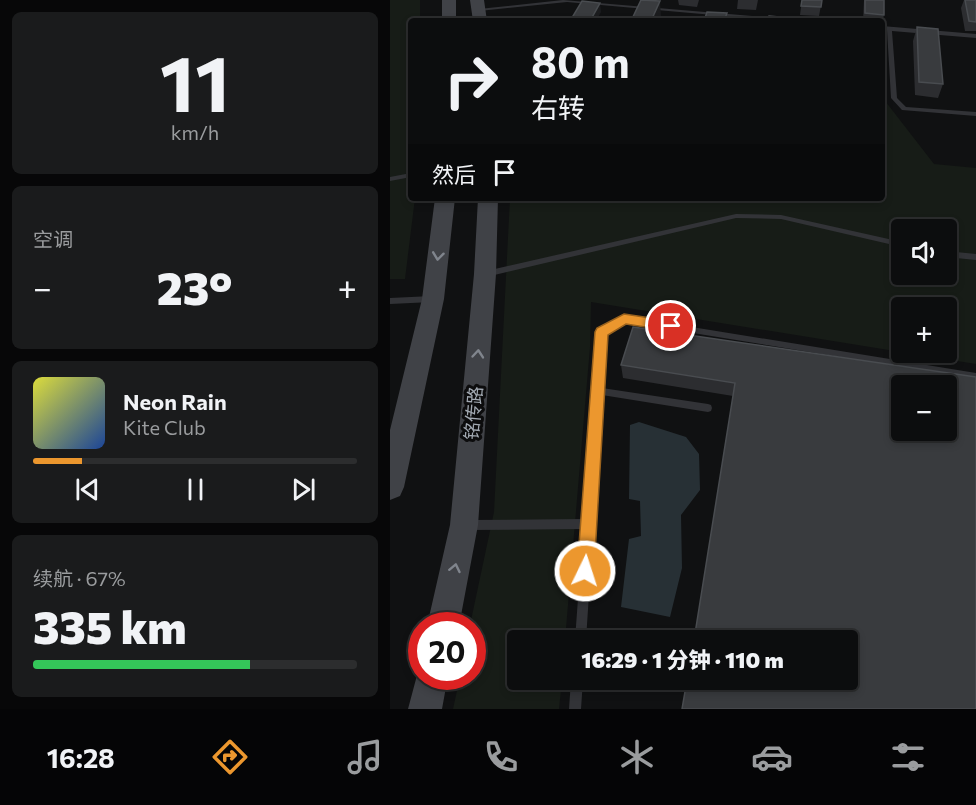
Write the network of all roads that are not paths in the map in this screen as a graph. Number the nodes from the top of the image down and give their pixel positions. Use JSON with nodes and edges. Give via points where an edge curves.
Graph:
{"nodes":[{"id":1,"x":449,"y":0,"type":"edge"},
{"id":2,"x":479,"y":10,"type":"edge"},
{"id":3,"x":449,"y":18,"type":"edge"},
{"id":4,"x":763,"y":18,"type":"edge"},
{"id":5,"x":885,"y":29,"type":"edge"},
{"id":6,"x":976,"y":36,"type":"edge"},
{"id":7,"x":976,"y":114,"type":"edge"},
{"id":8,"x":408,"y":175,"type":"edge"},
{"id":9,"x":390,"y":178,"type":"edge"},
{"id":10,"x":445,"y":201,"type":"edge"},
{"id":11,"x":488,"y":201,"type":"edge"},
{"id":12,"x":891,"y":242,"type":"edge"},
{"id":13,"x":957,"y":255,"type":"edge"},
{"id":14,"x":976,"y":257,"type":"edge"},
{"id":15,"x":485,"y":274,"type":"junction"},
{"id":16,"x":433,"y":299,"type":"junction"},
{"id":17,"x":390,"y":301,"type":"edge"},
{"id":18,"x":976,"y":376,"type":"edge"},
{"id":19,"x":598,"y":391,"type":"junction"},
{"id":20,"x":708,"y":408,"type":"dead end"},
{"id":21,"x":390,"y":487,"type":"edge"},
{"id":22,"x":589,"y":524,"type":"junction"},
{"id":23,"x":464,"y":525,"type":"junction"},
{"id":24,"x":446,"y":612,"type":"edge"},
{"id":25,"x":581,"y":630,"type":"edge"},
{"id":26,"x":429,"y":690,"type":"edge"},
{"id":27,"x":576,"y":690,"type":"edge"},
{"id":28,"x":426,"y":709,"type":"edge"},
{"id":29,"x":575,"y":709,"type":"edge"}],
"edges":[{"from":1,"to":3,"type":"main road"},
{"from":2,"to":4,"type":"lane","via":[[567,1]]},
{"from":5,"to":6,"type":"lane"},
{"from":5,"to":7,"type":"lane","via":[[894,98],[904,109]]},
{"from":8,"to":9,"type":"lane"},
{"from":10,"to":16,"type":"main road","one_way":true},
{"from":11,"to":15,"type":"main road","name":"铭传路"},
{"from":12,"to":15,"type":"lane","via":[[790,219],[736,216]]},
{"from":13,"to":14,"type":"lane"},
{"from":23,"to":15,"type":"main road","name":"铭传路","one_way":true},
{"from":16,"to":17,"type":"lane"},
{"from":16,"to":21,"type":"main road"},
{"from":18,"to":19,"type":"lane","via":[[624,319],[602,332]]},
{"from":19,"to":20,"type":"lane"},
{"from":19,"to":22,"type":"lane"},
{"from":22,"to":23,"type":"lane"},
{"from":22,"to":25,"type":"lane"},
{"from":24,"to":23,"type":"main road","name":"铭传路","one_way":true},
{"from":26,"to":28,"type":"main road"},
{"from":27,"to":29,"type":"lane"}]}
